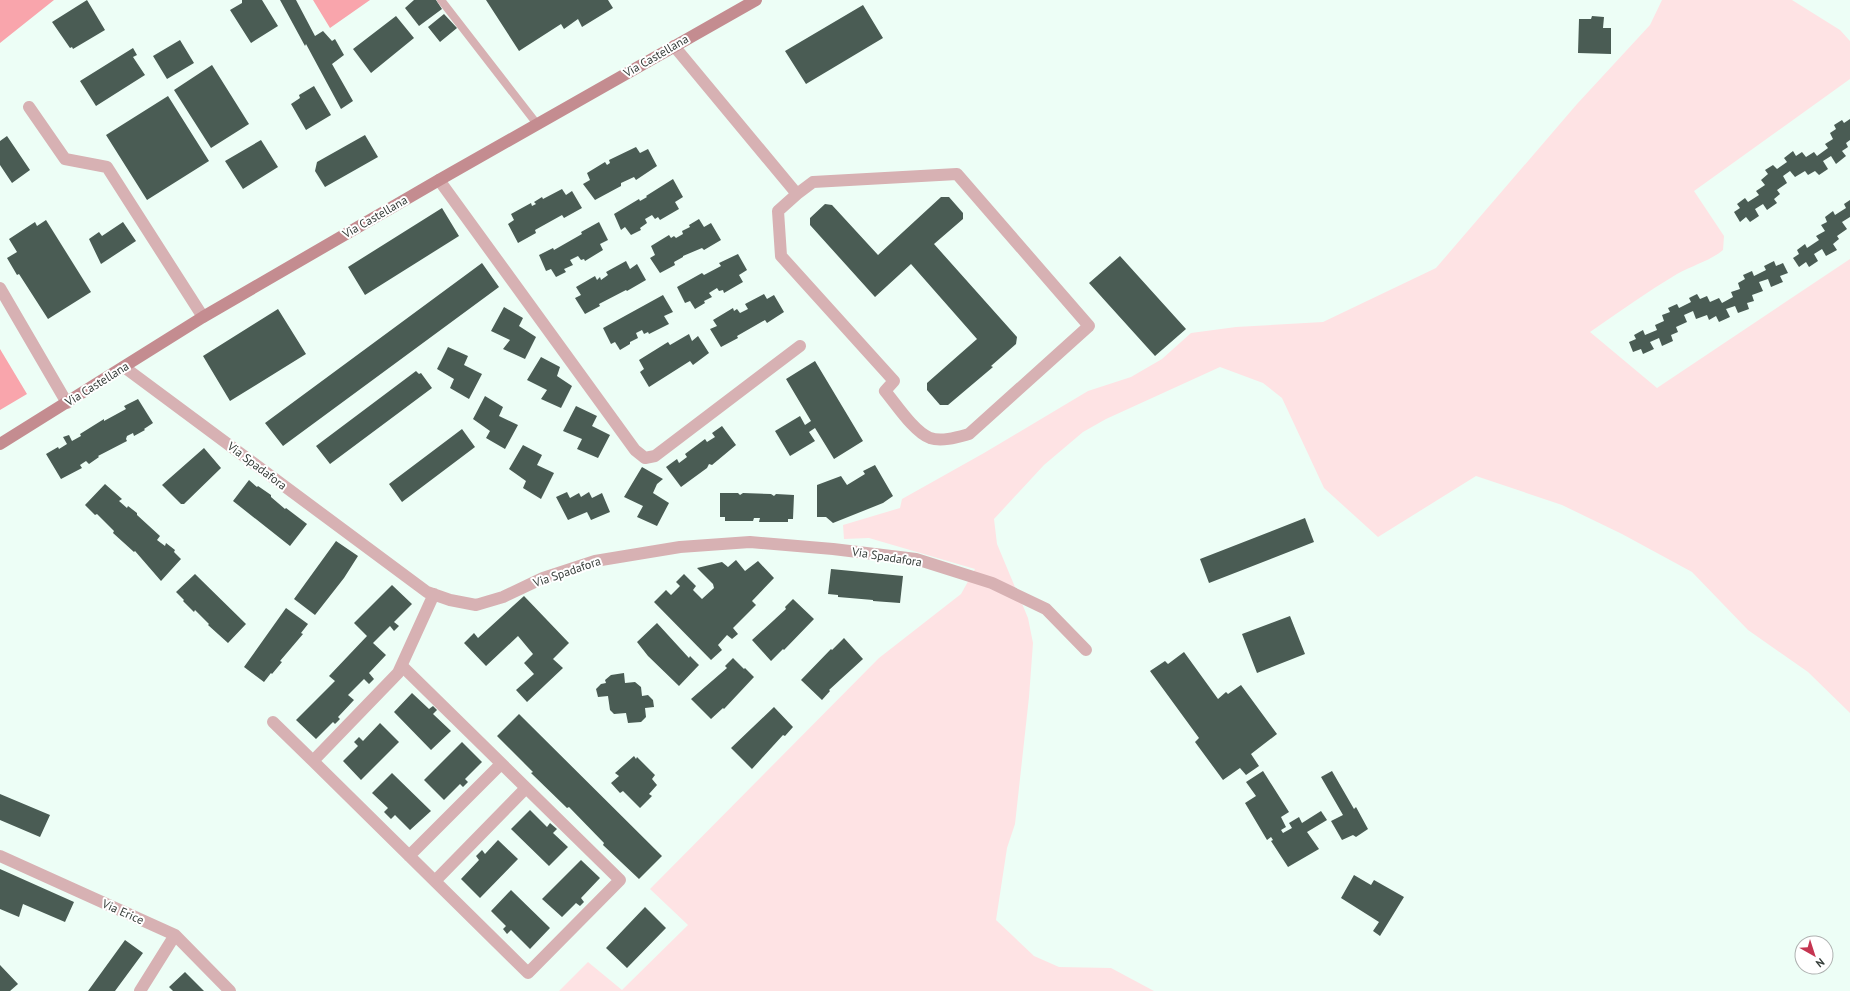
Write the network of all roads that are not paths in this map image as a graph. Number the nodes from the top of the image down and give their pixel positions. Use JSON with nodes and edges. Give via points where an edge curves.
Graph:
{"nodes":[{"id":1,"x":441,"y":0,"type":"edge"},
{"id":2,"x":756,"y":0,"type":"edge"},
{"id":3,"x":674,"y":46,"type":"junction"},
{"id":4,"x":29,"y":107,"type":"dead end"},
{"id":5,"x":537,"y":124,"type":"junction"},
{"id":6,"x":439,"y":180,"type":"junction"},
{"id":7,"x":797,"y":194,"type":"junction"},
{"id":8,"x":0,"y":288,"type":"edge"},
{"id":9,"x":203,"y":318,"type":"junction"},
{"id":10,"x":800,"y":346,"type":"dead end"},
{"id":11,"x":124,"y":367,"type":"junction"},
{"id":12,"x":67,"y":403,"type":"junction"},
{"id":13,"x":0,"y":444,"type":"edge"},
{"id":14,"x":434,"y":594,"type":"junction"},
{"id":15,"x":1086,"y":650,"type":"dead end"},
{"id":16,"x":402,"y":666,"type":"junction"},
{"id":17,"x":273,"y":722,"type":"dead end"},
{"id":18,"x":313,"y":761,"type":"junction"},
{"id":19,"x":501,"y":764,"type":"junction"},
{"id":20,"x":526,"y":788,"type":"junction"},
{"id":21,"x":0,"y":856,"type":"edge"},
{"id":22,"x":409,"y":856,"type":"junction"},
{"id":23,"x":434,"y":881,"type":"junction"},
{"id":24,"x":175,"y":935,"type":"junction"},
{"id":25,"x":140,"y":991,"type":"edge"},
{"id":26,"x":230,"y":991,"type":"edge"}],
"edges":[{"from":1,"to":5,"type":"lane"},
{"from":2,"to":3,"type":"main road","name":"Via Castellana"},
{"from":3,"to":5,"type":"main road","name":"Via Castellana"},
{"from":3,"to":7,"type":"street"},
{"from":4,"to":9,"type":"street","via":[[65,160],[108,167]]},
{"from":5,"to":6,"type":"main road","name":"Via Castellana"},
{"from":6,"to":9,"type":"main road","name":"Via Castellana"},
{"from":6,"to":10,"type":"street","via":[[635,450],[645,458],[655,456]]},
{"from":7,"to":7,"type":"street","via":[[813,182],[957,174],[1089,326],[969,434],[952,438],[931,438],[920,432],[885,391],[894,381],[781,256],[778,211]]},
{"from":8,"to":12,"type":"street"},
{"from":9,"to":11,"type":"main road","name":"Via Castellana"},
{"from":11,"to":12,"type":"main road","name":"Via Castellana"},
{"from":11,"to":14,"type":"street","name":"Via Spadafora","via":[[421,587]]},
{"from":12,"to":13,"type":"main road","name":"Via Castellana"},
{"from":14,"to":15,"type":"street","name":"Via Spadafora","via":[[476,605],[503,597],[543,578],[595,560],[680,547],[750,542],[833,549],[916,559],[992,583],[1046,609]]},
{"from":14,"to":16,"type":"street"},
{"from":16,"to":18,"type":"street"},
{"from":16,"to":19,"type":"street"},
{"from":17,"to":18,"type":"street"},
{"from":18,"to":22,"type":"street"},
{"from":19,"to":20,"type":"street"},
{"from":19,"to":22,"type":"street"},
{"from":20,"to":23,"type":"street"},
{"from":20,"to":23,"type":"street","via":[[620,880],[528,974]]},
{"from":21,"to":24,"type":"street","name":"Via Erice"},
{"from":22,"to":23,"type":"street"},
{"from":24,"to":25,"type":"street"},
{"from":24,"to":26,"type":"street","name":"Via Erice"}]}
